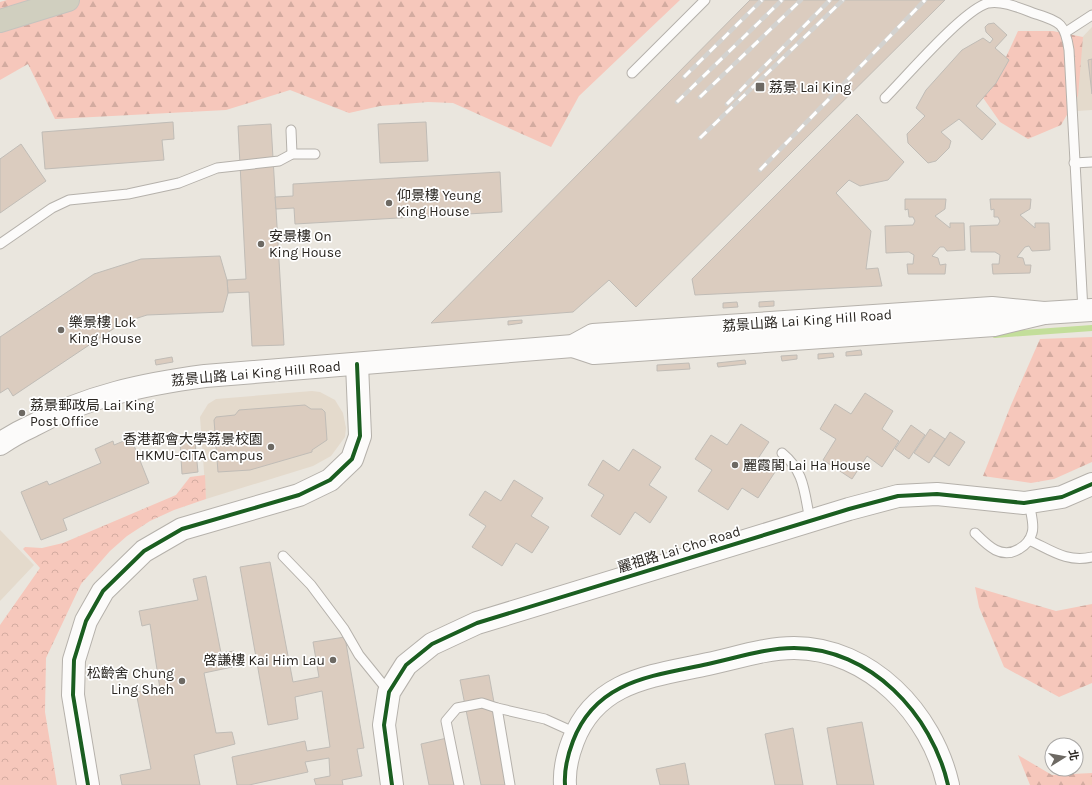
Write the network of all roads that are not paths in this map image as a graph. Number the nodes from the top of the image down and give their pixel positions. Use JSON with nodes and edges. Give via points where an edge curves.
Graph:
{"nodes":[{"id":1,"x":68,"y":0,"type":"edge"},
{"id":2,"x":705,"y":0,"type":"edge"},
{"id":3,"x":1092,"y":14,"type":"edge"},
{"id":4,"x":0,"y":21,"type":"edge"},
{"id":5,"x":1066,"y":32,"type":"junction"},
{"id":6,"x":632,"y":73,"type":"dead end"},
{"id":7,"x":885,"y":98,"type":"dead end"},
{"id":8,"x":291,"y":130,"type":"dead end"},
{"id":9,"x":292,"y":154,"type":"junction"},
{"id":10,"x":315,"y":154,"type":"dead end"},
{"id":11,"x":1092,"y":162,"type":"edge"},
{"id":12,"x":1074,"y":163,"type":"junction"},
{"id":13,"x":0,"y":244,"type":"edge"},
{"id":14,"x":1087,"y":310,"type":"edge"},
{"id":15,"x":357,"y":364,"type":"junction"},
{"id":16,"x":0,"y":444,"type":"edge"},
{"id":17,"x":782,"y":452,"type":"dead end"},
{"id":18,"x":1092,"y":484,"type":"edge"},
{"id":19,"x":1029,"y":502,"type":"junction"},
{"id":20,"x":810,"y":520,"type":"junction"},
{"id":21,"x":975,"y":533,"type":"dead end"},
{"id":22,"x":1029,"y":540,"type":"junction"},
{"id":23,"x":283,"y":556,"type":"dead end"},
{"id":24,"x":1092,"y":557,"type":"edge"},
{"id":25,"x":389,"y":692,"type":"junction"},
{"id":26,"x":496,"y":708,"type":"junction"},
{"id":27,"x":576,"y":733,"type":"junction"},
{"id":28,"x":88,"y":785,"type":"edge"},
{"id":29,"x":392,"y":785,"type":"edge"},
{"id":30,"x":459,"y":785,"type":"edge"},
{"id":31,"x":510,"y":785,"type":"edge"},
{"id":32,"x":565,"y":785,"type":"edge"},
{"id":33,"x":948,"y":785,"type":"edge"}],
"edges":[{"from":1,"to":4,"type":"highway"},
{"from":2,"to":6,"type":"lane"},
{"from":3,"to":5,"type":"lane"},
{"from":5,"to":7,"type":"lane","via":[[1057,21],[1000,2],[989,3],[962,20]]},
{"from":5,"to":12,"type":"lane"},
{"from":8,"to":9,"type":"lane"},
{"from":9,"to":10,"type":"lane"},
{"from":9,"to":13,"type":"lane","via":[[279,161],[218,168],[179,183],[128,194],[69,200],[52,208]]},
{"from":11,"to":12,"type":"lane"},
{"from":12,"to":14,"type":"lane"},
{"from":14,"to":15,"type":"street","name":"荔景山路 Lai King Hill Road","via":[[1044,313],[994,325],[594,353],[573,346]]},
{"from":15,"to":16,"type":"street","name":"荔景山路 Lai King Hill Road","via":[[205,376],[130,389],[98,397],[51,415]]},
{"from":15,"to":28,"type":"street","via":[[360,436],[352,459],[330,480],[299,495],[182,530],[144,551],[102,591],[86,621],[74,660],[73,695]]},
{"from":17,"to":20,"type":"lane","via":[[800,472]]},
{"from":18,"to":19,"type":"street","name":"麗祖路 Lai Cho Road","via":[[1062,497]]},
{"from":19,"to":20,"type":"street","name":"麗祖路 Lai Cho Road","via":[[937,494],[898,496]]},
{"from":19,"to":22,"type":"lane","via":[[1033,532]]},
{"from":20,"to":25,"type":"street","name":"麗祖路 Lai Cho Road","via":[[477,623],[432,644],[406,665]]},
{"from":21,"to":22,"type":"lane","via":[[989,548],[1001,552],[1013,553]]},
{"from":22,"to":24,"type":"lane","via":[[1051,549],[1059,556]]},
{"from":23,"to":25,"type":"lane","via":[[311,585],[344,629],[359,655]]},
{"from":25,"to":29,"type":"street","name":"麗祖路 Lai Cho Road","via":[[384,726]]},
{"from":26,"to":27,"type":"lane","via":[[545,719]]},
{"from":26,"to":30,"type":"lane","via":[[482,703],[457,708],[446,721]]},
{"from":26,"to":31,"type":"lane"},
{"from":27,"to":32,"type":"street","via":[[567,759]]},
{"from":27,"to":33,"type":"street","via":[[599,702],[633,682],[768,652],[793,648],[810,649],[857,663],[883,680],[907,704],[927,732],[942,764]]}]}
